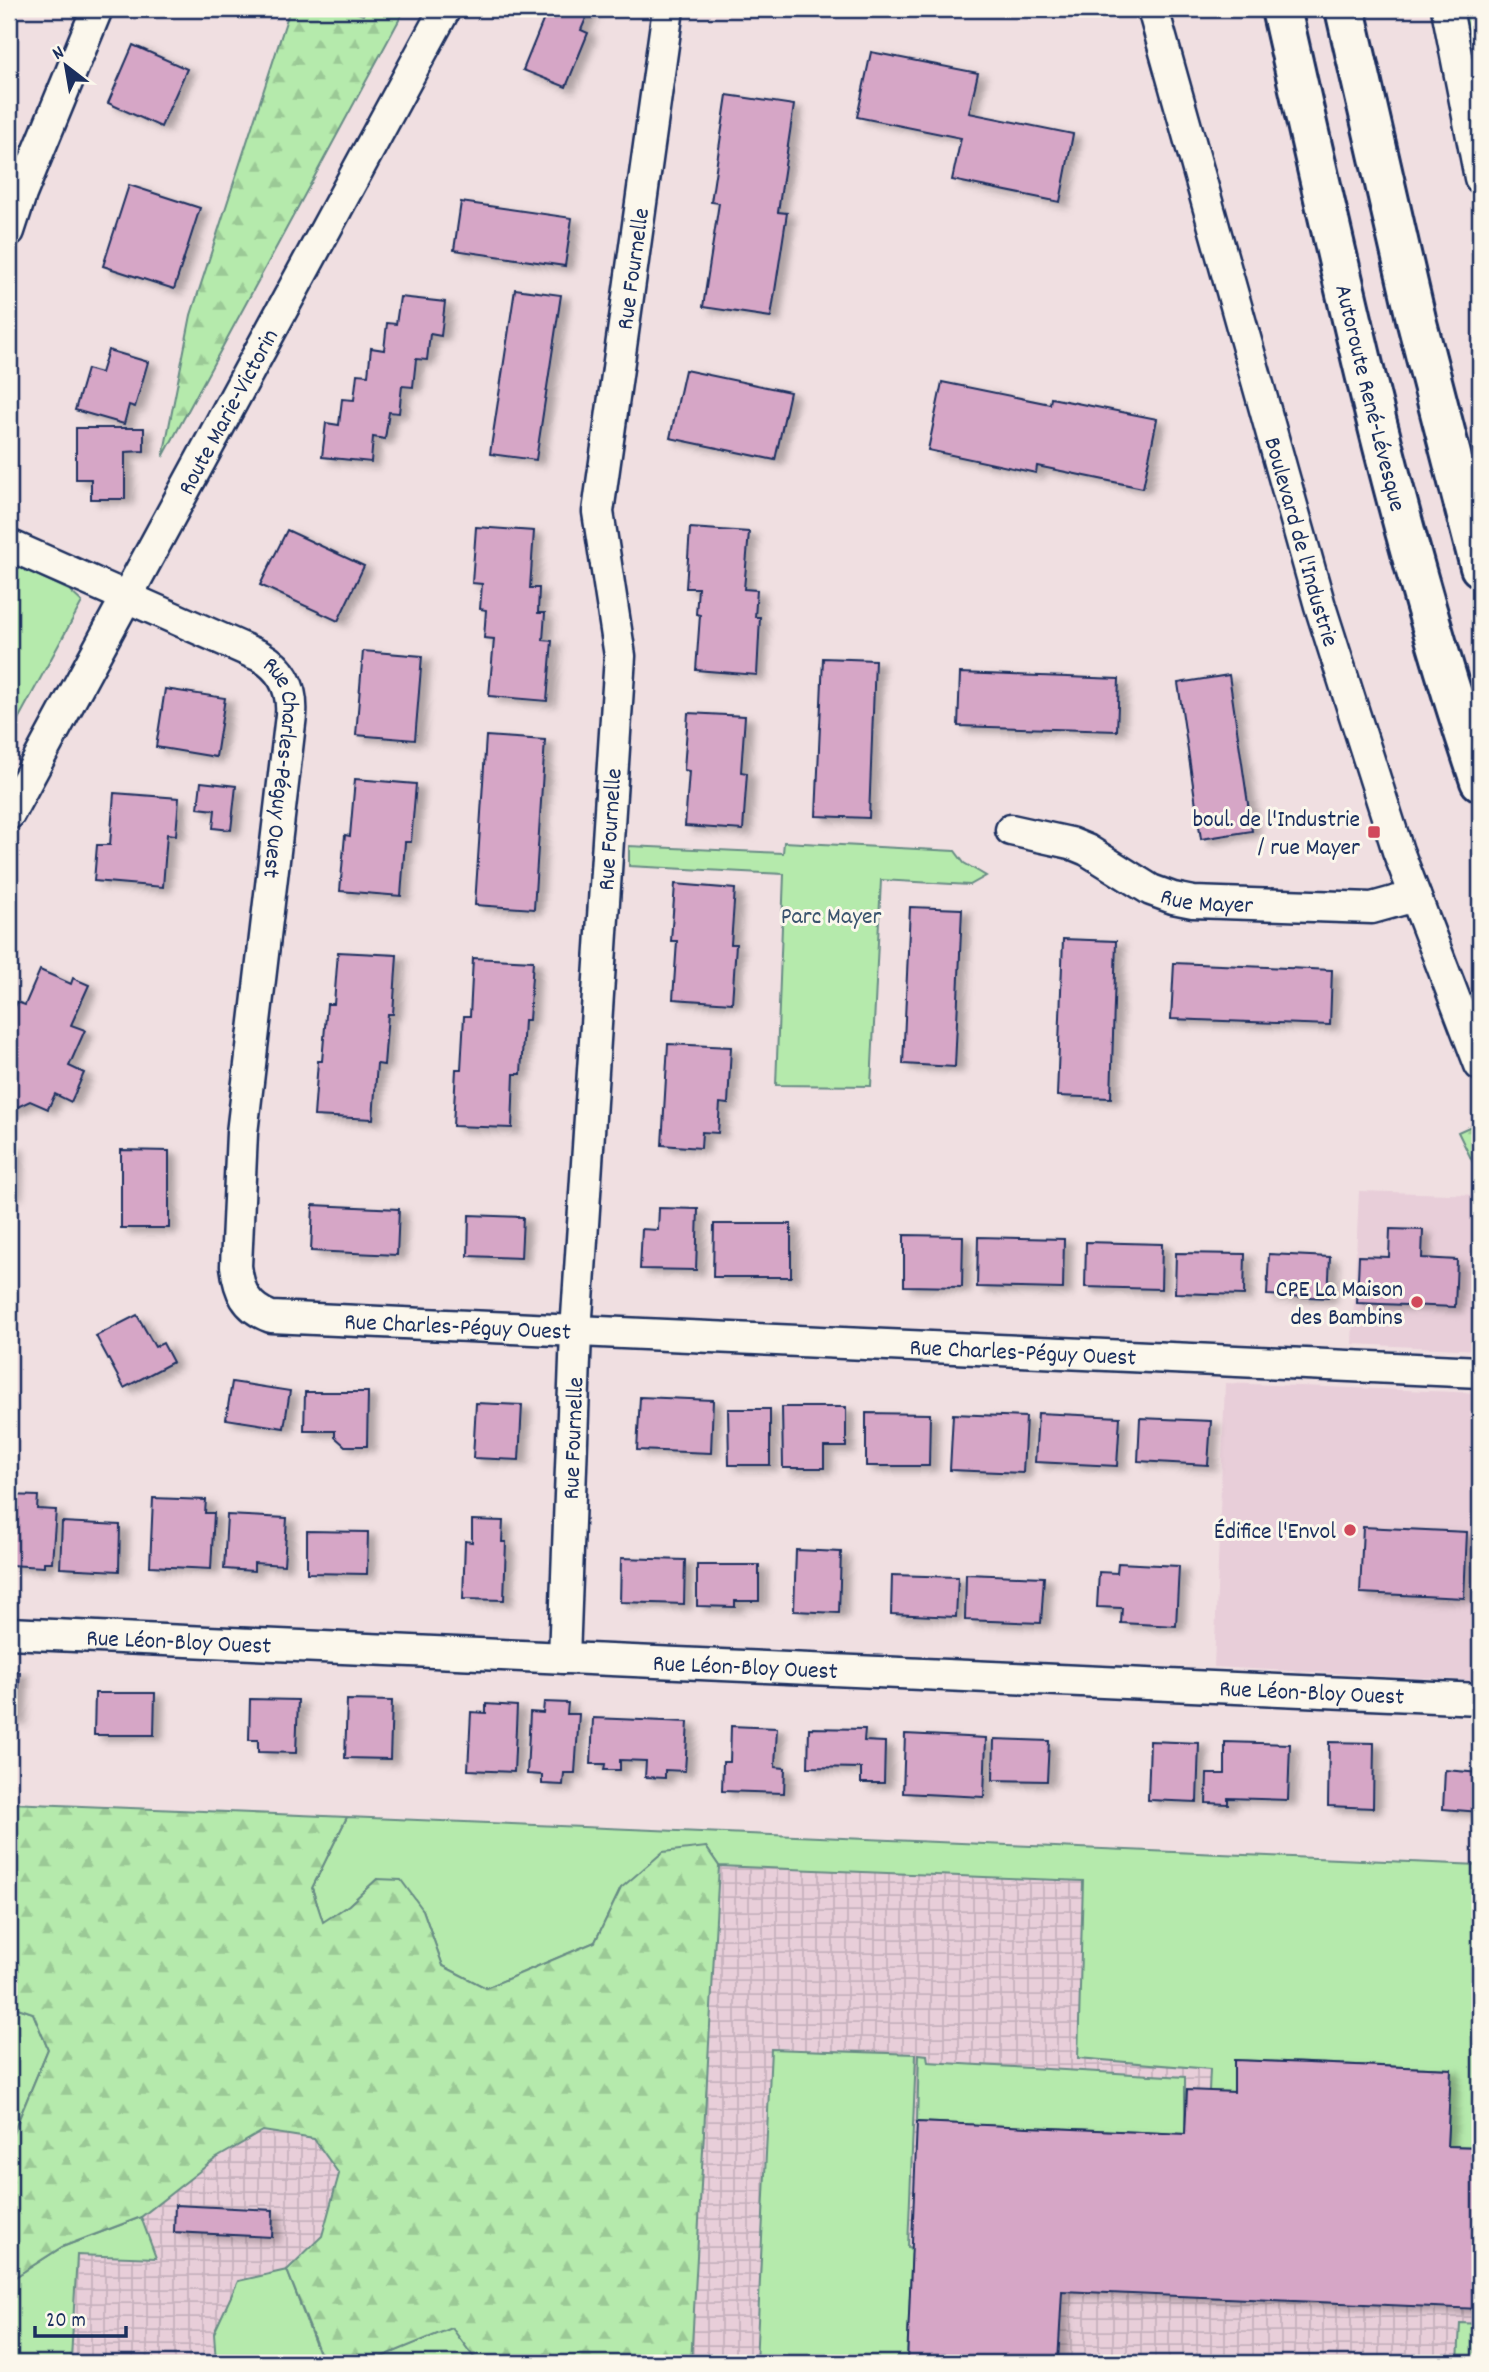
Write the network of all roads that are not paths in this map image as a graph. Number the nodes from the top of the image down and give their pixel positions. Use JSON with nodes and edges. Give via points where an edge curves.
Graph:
{"nodes":[{"id":1,"x":97,"y":9,"type":"edge"},
{"id":2,"x":444,"y":9,"type":"edge"},
{"id":3,"x":668,"y":9,"type":"edge"},
{"id":4,"x":1153,"y":9,"type":"edge"},
{"id":5,"x":1281,"y":9,"type":"edge"},
{"id":6,"x":1345,"y":9,"type":"edge"},
{"id":7,"x":1447,"y":9,"type":"edge"},
{"id":8,"x":1480,"y":178,"type":"edge"},
{"id":9,"x":9,"y":231,"type":"edge"},
{"id":10,"x":9,"y":545,"type":"edge"},
{"id":11,"x":1480,"y":567,"type":"edge"},
{"id":12,"x":127,"y":597,"type":"junction"},
{"id":13,"x":1480,"y":781,"type":"edge"},
{"id":14,"x":9,"y":814,"type":"edge"},
{"id":15,"x":1011,"y":830,"type":"dead end"},
{"id":16,"x":1415,"y":896,"type":"junction"},
{"id":17,"x":1480,"y":1065,"type":"edge"},
{"id":18,"x":576,"y":1332,"type":"junction"},
{"id":19,"x":1480,"y":1372,"type":"edge"},
{"id":20,"x":9,"y":1633,"type":"edge"},
{"id":21,"x":564,"y":1658,"type":"junction"},
{"id":22,"x":1480,"y":1699,"type":"edge"}],
"edges":[{"from":1,"to":9,"type":"street"},
{"from":2,"to":12,"type":"street","name":"Route Marie-Victorin"},
{"from":3,"to":18,"type":"street","name":"Rue Fournelle","via":[[598,512],[620,656]]},
{"from":4,"to":16,"type":"street","name":"Boulevard de l'Industrie","via":[[1319,601]]},
{"from":5,"to":13,"type":"highway","name":"Autoroute René-Lévesque","via":[[1388,466]]},
{"from":6,"to":11,"type":"highway","via":[[1419,330]]},
{"from":7,"to":8,"type":"street"},
{"from":10,"to":12,"type":"street","name":"Rue Charles-Péguy Ouest"},
{"from":12,"to":14,"type":"street","name":"Route Marie-Victorin"},
{"from":12,"to":18,"type":"street","name":"Rue Charles-Péguy Ouest","via":[[270,661],[292,696],[242,1133],[236,1266],[246,1301],[271,1317]]},
{"from":15,"to":16,"type":"street","name":"Rue Mayer","via":[[1070,843],[1151,890],[1193,902],[1372,908]]},
{"from":16,"to":17,"type":"street","name":"Boulevard de l'Industrie"},
{"from":18,"to":19,"type":"street","name":"Rue Charles-Péguy Ouest"},
{"from":18,"to":21,"type":"street","name":"Rue Fournelle"},
{"from":20,"to":21,"type":"street","name":"Rue Léon-Bloy Ouest"},
{"from":21,"to":22,"type":"street","name":"Rue Léon-Bloy Ouest"}]}
